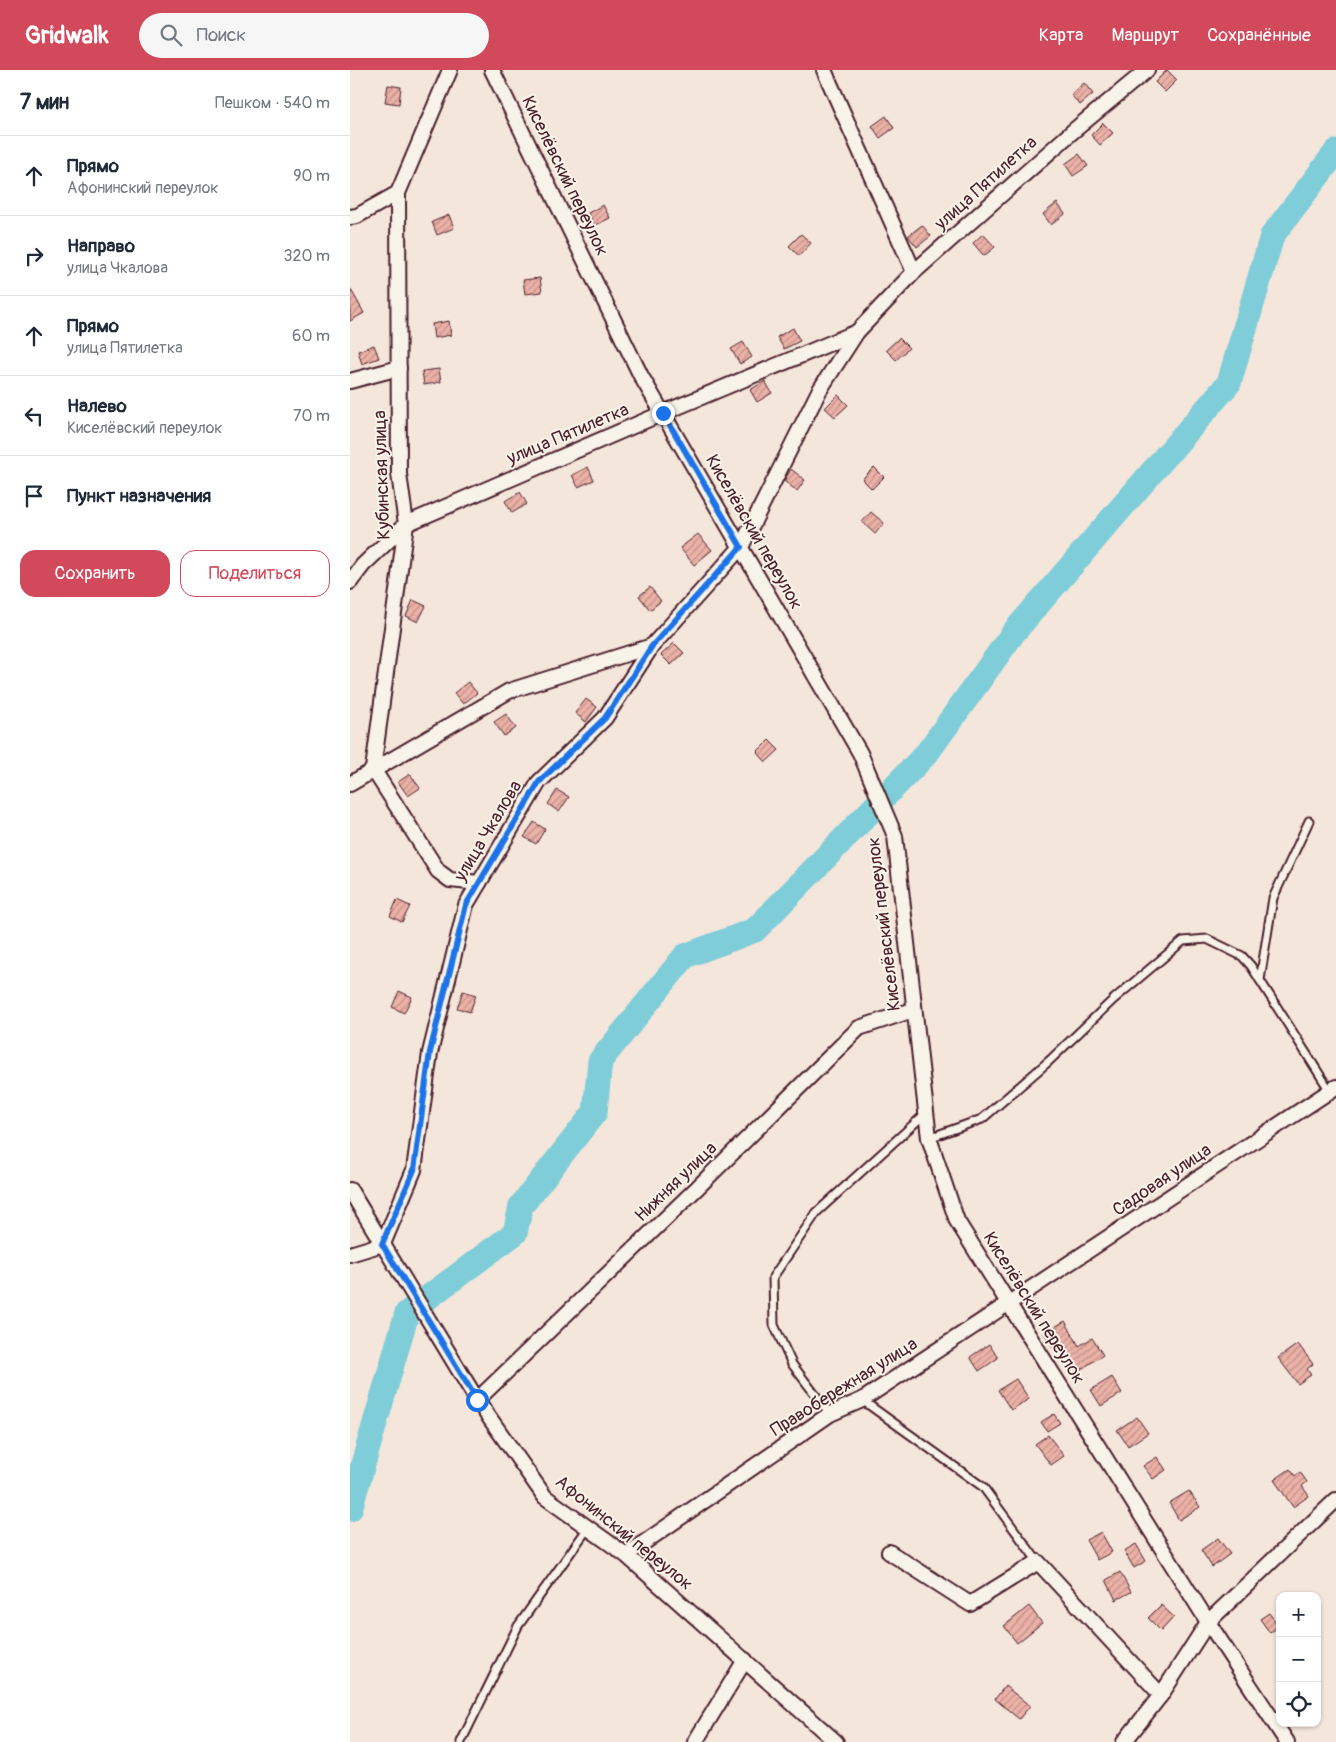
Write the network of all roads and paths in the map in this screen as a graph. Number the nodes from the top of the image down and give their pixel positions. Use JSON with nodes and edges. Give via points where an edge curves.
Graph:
{"nodes":[{"id":1,"x":450,"y":70,"type":"edge"},
{"id":2,"x":492,"y":70,"type":"edge"},
{"id":3,"x":824,"y":70,"type":"edge"},
{"id":4,"x":1147,"y":70,"type":"edge"},
{"id":5,"x":398,"y":193,"type":"junction"},
{"id":6,"x":350,"y":217,"type":"edge"},
{"id":7,"x":914,"y":272,"type":"junction"},
{"id":8,"x":856,"y":332,"type":"junction"},
{"id":9,"x":399,"y":368,"type":"junction"},
{"id":10,"x":350,"y":381,"type":"edge"},
{"id":11,"x":663,"y":413,"type":"junction"},
{"id":12,"x":406,"y":524,"type":"junction"},
{"id":13,"x":741,"y":547,"type":"junction"},
{"id":14,"x":350,"y":582,"type":"edge"},
{"id":15,"x":652,"y":646,"type":"junction"},
{"id":16,"x":373,"y":769,"type":"junction"},
{"id":17,"x":350,"y":784,"type":"edge"},
{"id":18,"x":1309,"y":821,"type":"dead end"},
{"id":19,"x":479,"y":883,"type":"junction"},
{"id":20,"x":1260,"y":980,"type":"junction"},
{"id":21,"x":913,"y":1010,"type":"junction"},
{"id":22,"x":1333,"y":1089,"type":"edge"},
{"id":23,"x":926,"y":1113,"type":"junction"},
{"id":24,"x":929,"y":1138,"type":"junction"},
{"id":25,"x":350,"y":1190,"type":"edge"},
{"id":26,"x":382,"y":1244,"type":"junction"},
{"id":27,"x":350,"y":1254,"type":"edge"},
{"id":28,"x":1009,"y":1304,"type":"junction"},
{"id":29,"x":477,"y":1400,"type":"junction"},
{"id":30,"x":862,"y":1400,"type":"junction"},
{"id":31,"x":830,"y":1414,"type":"junction"},
{"id":32,"x":1336,"y":1500,"type":"edge"},
{"id":33,"x":588,"y":1528,"type":"junction"},
{"id":34,"x":889,"y":1552,"type":"dead end"},
{"id":35,"x":626,"y":1555,"type":"junction"},
{"id":36,"x":1038,"y":1562,"type":"junction"},
{"id":37,"x":1208,"y":1622,"type":"junction"},
{"id":38,"x":745,"y":1660,"type":"junction"},
{"id":39,"x":1161,"y":1694,"type":"junction"},
{"id":40,"x":461,"y":1742,"type":"edge"},
{"id":41,"x":694,"y":1742,"type":"edge"},
{"id":42,"x":836,"y":1742,"type":"edge"},
{"id":43,"x":1124,"y":1742,"type":"edge"},
{"id":44,"x":1287,"y":1742,"type":"edge"}],
"edges":[{"from":1,"to":5,"type":"street","name":"Кубинская улица"},
{"from":2,"to":11,"type":"street","name":"Киселёвский переулок"},
{"from":3,"to":7,"type":"street"},
{"from":4,"to":7,"type":"street","name":"улица Пятилетка"},
{"from":5,"to":6,"type":"street"},
{"from":5,"to":9,"type":"street","name":"Кубинская улица"},
{"from":7,"to":8,"type":"street","name":"улица Пятилетка"},
{"from":8,"to":11,"type":"street","name":"улица Пятилетка"},
{"from":8,"to":13,"type":"street","name":"улица Пятилетка","via":[[818,392]]},
{"from":9,"to":10,"type":"street"},
{"from":9,"to":12,"type":"street","name":"Кубинская улица","via":[[399,474]]},
{"from":11,"to":12,"type":"street","name":"улица Пятилетка"},
{"from":11,"to":13,"type":"street","name":"Киселёвский переулок"},
{"from":12,"to":14,"type":"street"},
{"from":12,"to":16,"type":"street","name":"Кубинская улица"},
{"from":13,"to":15,"type":"street","name":"улица Пятилетка"},
{"from":13,"to":21,"type":"street","name":"Киселёвский переулок","via":[[860,753],[895,836]]},
{"from":15,"to":16,"type":"street","via":[[510,691]]},
{"from":15,"to":19,"type":"street","name":"улица Чкалова","via":[[605,718],[539,782]]},
{"from":16,"to":17,"type":"street"},
{"from":16,"to":19,"type":"street","via":[[438,871],[450,880]]},
{"from":18,"to":20,"type":"lane","via":[[1273,898]]},
{"from":19,"to":26,"type":"street","name":"улица Чкалова","via":[[466,905],[430,1052],[414,1170]]},
{"from":20,"to":22,"type":"lane"},
{"from":20,"to":24,"type":"lane","via":[[1242,956],[1207,939],[1183,941],[982,1119]]},
{"from":21,"to":23,"type":"street","name":"Киселёвский переулок"},
{"from":21,"to":29,"type":"street","name":"Нижняя улица","via":[[859,1028]]},
{"from":22,"to":28,"type":"street","name":"Садовая улица"},
{"from":23,"to":24,"type":"street","name":"Киселёвский переулок"},
{"from":23,"to":31,"type":"lane","via":[[817,1212],[772,1277],[774,1325],[792,1364]]},
{"from":24,"to":28,"type":"street","name":"Киселёвский переулок","via":[[957,1221]]},
{"from":25,"to":26,"type":"street","name":"Афонинский переулок"},
{"from":26,"to":27,"type":"street"},
{"from":26,"to":29,"type":"street","name":"Афонинский переулок"},
{"from":28,"to":30,"type":"street","name":"Правобережная улица"},
{"from":28,"to":37,"type":"street","name":"Киселёвский переулок"},
{"from":29,"to":33,"type":"street","name":"Афонинский переулок","via":[[545,1497]]},
{"from":30,"to":31,"type":"street","name":"Правобережная улица"},
{"from":30,"to":36,"type":"lane","via":[[983,1487]]},
{"from":31,"to":35,"type":"street","name":"Правобережная улица"},
{"from":32,"to":37,"type":"street"},
{"from":33,"to":35,"type":"street","name":"Афонинский переулок"},
{"from":33,"to":40,"type":"lane","via":[[518,1626]]},
{"from":34,"to":36,"type":"street","via":[[970,1604]]},
{"from":35,"to":38,"type":"street","name":"Афонинский переулок"},
{"from":36,"to":39,"type":"street"},
{"from":37,"to":39,"type":"street"},
{"from":37,"to":44,"type":"street","name":"Киселёвский переулок"},
{"from":38,"to":41,"type":"street"},
{"from":38,"to":42,"type":"street","name":"Афонинский переулок"},
{"from":39,"to":43,"type":"street"}]}
